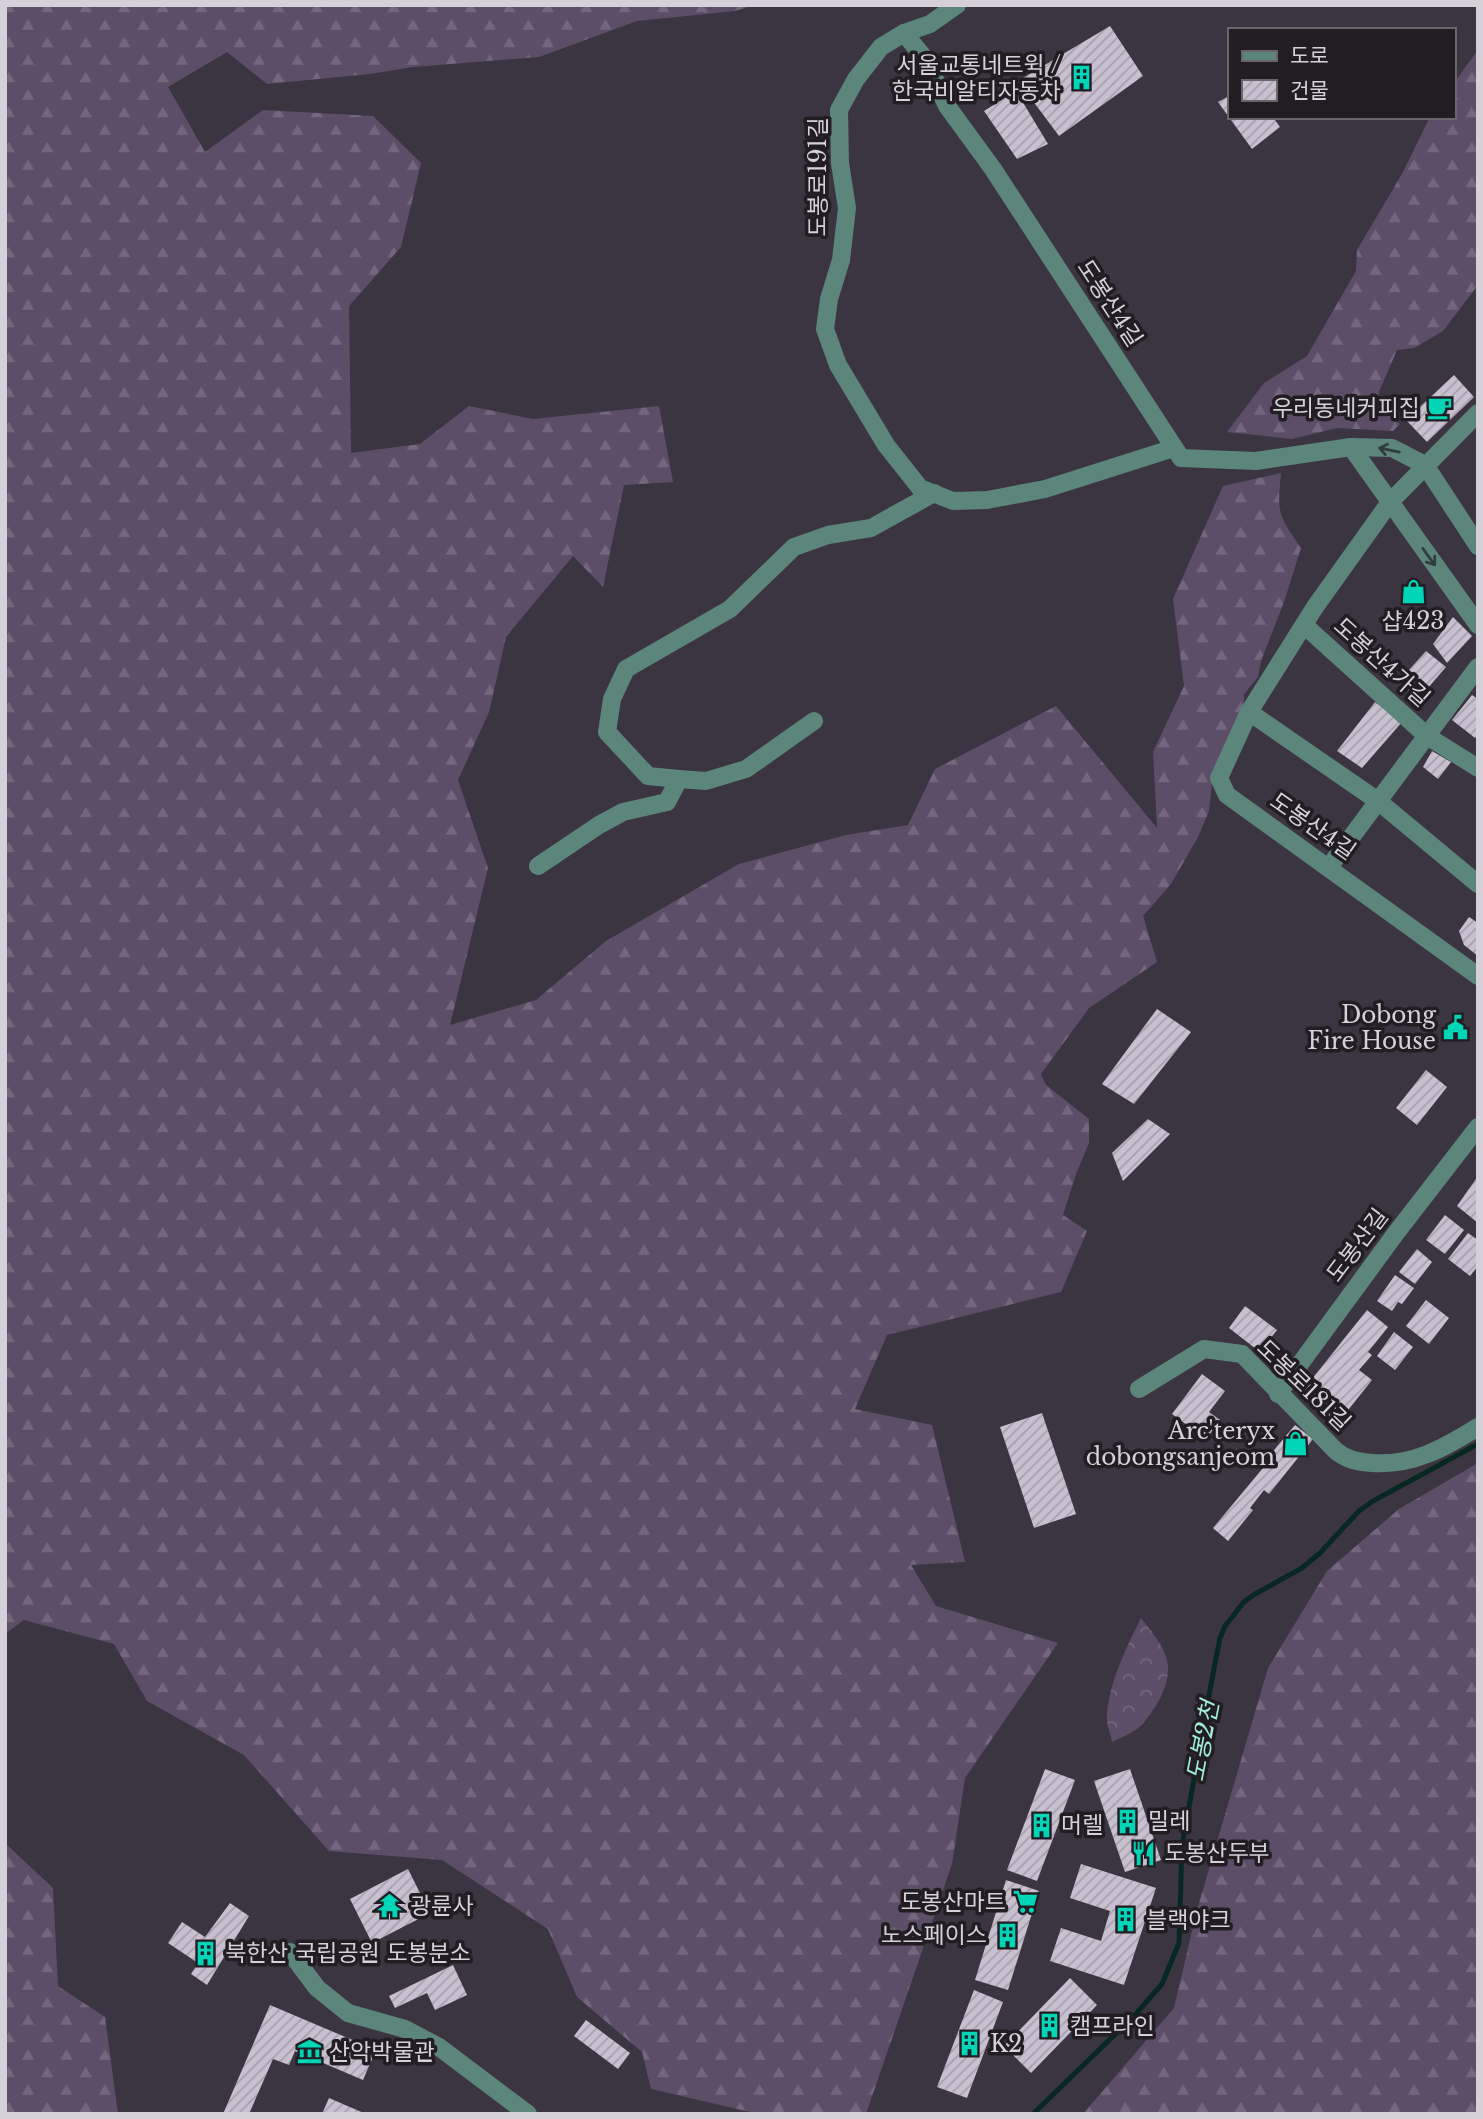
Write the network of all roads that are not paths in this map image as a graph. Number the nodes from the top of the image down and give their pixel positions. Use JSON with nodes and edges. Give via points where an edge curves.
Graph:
{"nodes":[{"id":1,"x":957,"y":5,"type":"edge"},
{"id":2,"x":904,"y":33,"type":"junction"},
{"id":3,"x":1478,"y":413,"type":"edge"},
{"id":4,"x":1351,"y":447,"type":"junction"},
{"id":5,"x":1174,"y":448,"type":"junction"},
{"id":6,"x":1424,"y":465,"type":"junction"},
{"id":7,"x":934,"y":493,"type":"junction"},
{"id":8,"x":1390,"y":502,"type":"junction"},
{"id":9,"x":1478,"y":546,"type":"edge"},
{"id":10,"x":1304,"y":625,"type":"junction"},
{"id":11,"x":1478,"y":625,"type":"edge"},
{"id":12,"x":1478,"y":667,"type":"edge"},
{"id":13,"x":1249,"y":712,"type":"junction"},
{"id":14,"x":814,"y":721,"type":"dead end"},
{"id":15,"x":1427,"y":736,"type":"junction"},
{"id":16,"x":1478,"y":768,"type":"edge"},
{"id":17,"x":679,"y":779,"type":"junction"},
{"id":18,"x":1378,"y":801,"type":"junction"},
{"id":19,"x":538,"y":866,"type":"dead end"},
{"id":20,"x":1329,"y":867,"type":"junction"},
{"id":21,"x":1478,"y":884,"type":"edge"},
{"id":22,"x":1478,"y":976,"type":"edge"},
{"id":23,"x":1478,"y":1127,"type":"edge"},
{"id":24,"x":1139,"y":1389,"type":"dead end"},
{"id":25,"x":1278,"y":1394,"type":"junction"},
{"id":26,"x":1478,"y":1427,"type":"edge"},
{"id":27,"x":290,"y":1952,"type":"dead end"},
{"id":28,"x":528,"y":2114,"type":"edge"}],
"edges":[{"from":1,"to":2,"type":"street","name":"도봉로191길","via":[[930,24]]},
{"from":2,"to":5,"type":"street","name":"도봉산4길","via":[[926,60],[947,106]]},
{"from":2,"to":7,"type":"street","name":"도봉로191길","via":[[881,47],[839,110],[847,208],[825,329],[838,365],[886,444],[920,488]]},
{"from":3,"to":6,"type":"street","name":"도봉산4길"},
{"from":4,"to":5,"type":"street","via":[[1256,461],[1181,458]]},
{"from":6,"to":4,"type":"street","one_way":true,"via":[[1392,448]]},
{"from":4,"to":8,"type":"street"},
{"from":5,"to":7,"type":"street","name":"도봉로191길","via":[[1045,489],[987,500],[953,500]]},
{"from":6,"to":8,"type":"street","name":"도봉산4길"},
{"from":6,"to":9,"type":"street"},
{"from":7,"to":17,"type":"street","via":[[871,528],[828,535],[794,547],[730,609],[626,669],[612,698],[607,732],[648,776]]},
{"from":8,"to":10,"type":"street","name":"도봉산4길"},
{"from":8,"to":11,"type":"street","one_way":true},
{"from":10,"to":13,"type":"street","name":"도봉산4길"},
{"from":10,"to":15,"type":"street","name":"도봉산4가길"},
{"from":12,"to":15,"type":"street","name":"도봉산4가길"},
{"from":13,"to":18,"type":"street"},
{"from":13,"to":20,"type":"street","name":"도봉산4길","via":[[1219,779],[1227,795]]},
{"from":14,"to":17,"type":"street","via":[[746,769],[706,781]]},
{"from":15,"to":16,"type":"street","name":"도봉산4가길"},
{"from":15,"to":18,"type":"street","name":"도봉산4가길"},
{"from":17,"to":19,"type":"street","via":[[667,802],[623,812]]},
{"from":18,"to":20,"type":"street","name":"도봉산4가길"},
{"from":18,"to":21,"type":"street"},
{"from":20,"to":22,"type":"street","name":"도봉산4길"},
{"from":23,"to":25,"type":"street","name":"도봉산길"},
{"from":24,"to":25,"type":"street","name":"도봉로181길","via":[[1204,1349],[1241,1354]]},
{"from":25,"to":26,"type":"street","name":"도봉로181길","via":[[1352,1461],[1402,1463],[1423,1458]]},
{"from":27,"to":28,"type":"street","via":[[317,1988],[348,2014],[405,2029],[439,2047]]}]}
